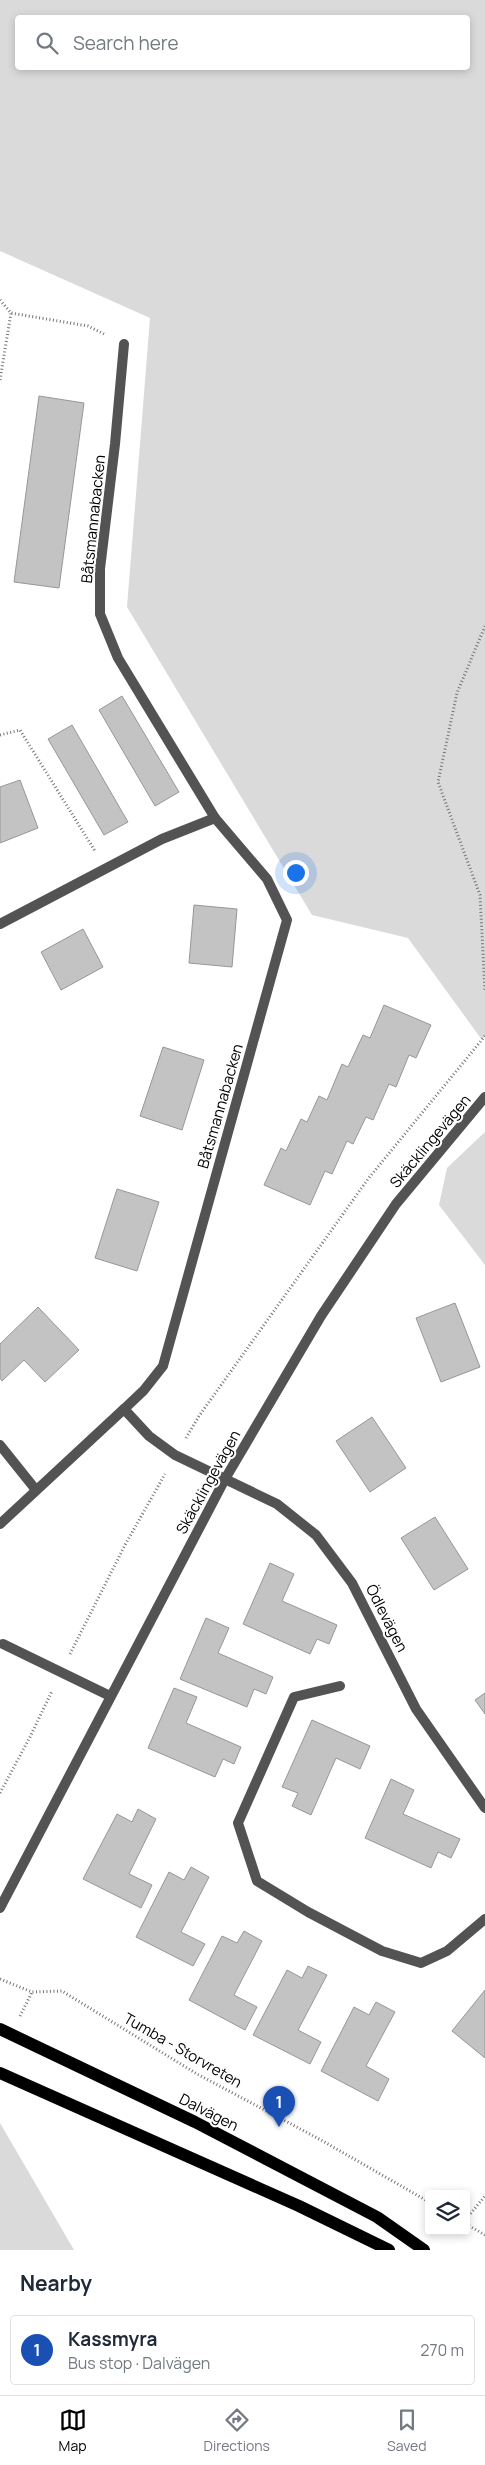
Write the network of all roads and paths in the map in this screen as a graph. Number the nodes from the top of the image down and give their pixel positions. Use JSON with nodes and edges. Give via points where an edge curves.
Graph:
{"nodes":[{"id":1,"x":0,"y":300,"type":"edge"},
{"id":2,"x":11,"y":312,"type":"junction"},
{"id":3,"x":124,"y":344,"type":"joint"},
{"id":4,"x":0,"y":380,"type":"edge"},
{"id":5,"x":485,"y":626,"type":"edge"},
{"id":6,"x":0,"y":734,"type":"edge"},
{"id":7,"x":215,"y":818,"type":"junction"},
{"id":8,"x":106,"y":869,"type":"junction"},
{"id":9,"x":0,"y":924,"type":"edge"},
{"id":10,"x":485,"y":992,"type":"edge"},
{"id":11,"x":485,"y":1036,"type":"edge"},
{"id":12,"x":485,"y":1097,"type":"edge"},
{"id":13,"x":124,"y":1409,"type":"junction"},
{"id":14,"x":0,"y":1445,"type":"edge"},
{"id":15,"x":175,"y":1455,"type":"junction"},
{"id":16,"x":225,"y":1479,"type":"junction"},
{"id":17,"x":36,"y":1490,"type":"junction"},
{"id":18,"x":0,"y":1524,"type":"edge"},
{"id":19,"x":3,"y":1644,"type":"dead end"},
{"id":20,"x":61,"y":1672,"type":"junction"},
{"id":21,"x":340,"y":1686,"type":"dead end"},
{"id":22,"x":110,"y":1696,"type":"junction"},
{"id":23,"x":0,"y":1792,"type":"edge"},
{"id":24,"x":485,"y":1808,"type":"edge"},
{"id":25,"x":0,"y":1908,"type":"edge"},
{"id":26,"x":485,"y":1920,"type":"edge"},
{"id":27,"x":0,"y":1979,"type":"edge"},
{"id":28,"x":0,"y":2029,"type":"edge"},
{"id":29,"x":0,"y":2073,"type":"edge"},
{"id":30,"x":485,"y":2196,"type":"edge"},
{"id":31,"x":425,"y":2200,"type":"edge"},
{"id":32,"x":470,"y":2214,"type":"edge"},
{"id":33,"x":470,"y":2226,"type":"edge"},
{"id":34,"x":485,"y":2235,"type":"edge"},
{"id":35,"x":389,"y":2250,"type":"edge"},
{"id":36,"x":424,"y":2250,"type":"edge"}],
"edges":[{"from":1,"to":2,"type":"path"},
{"from":2,"to":3,"type":"path","via":[[88,326]]},
{"from":2,"to":4,"type":"path"},
{"from":3,"to":7,"type":"street","name":"Båtsmannabacken","via":[[116,444],[100,569],[100,614],[118,658]]},
{"from":5,"to":10,"type":"path","via":[[457,693],[438,782],[480,895]]},
{"from":6,"to":8,"type":"path","via":[[20,730]]},
{"from":7,"to":8,"type":"street","via":[[162,839]]},
{"from":7,"to":13,"type":"street","name":"Båtsmannabacken","via":[[267,879],[287,920],[163,1366]]},
{"from":8,"to":9,"type":"street"},
{"from":11,"to":15,"type":"path","via":[[368,1179],[199,1416]]},
{"from":12,"to":16,"type":"street","name":"Skäcklingevägen","via":[[396,1204],[321,1316]]},
{"from":13,"to":15,"type":"street","name":"Ödlevägen","via":[[149,1436]]},
{"from":13,"to":17,"type":"street","name":"Båtsmannabacken"},
{"from":14,"to":17,"type":"street"},
{"from":15,"to":16,"type":"street","name":"Ödlevägen"},
{"from":15,"to":20,"type":"path"},
{"from":16,"to":22,"type":"street","name":"Skäcklingevägen"},
{"from":16,"to":24,"type":"street","name":"Ödlevägen","via":[[277,1504],[316,1535],[352,1583],[416,1709]]},
{"from":17,"to":18,"type":"street","name":"Båtsmannabacken"},
{"from":19,"to":20,"type":"street"},
{"from":20,"to":22,"type":"street"},
{"from":20,"to":23,"type":"path"},
{"from":21,"to":26,"type":"street","via":[[294,1697],[238,1823],[257,1881],[382,1952],[421,1963],[447,1951]]},
{"from":22,"to":25,"type":"street","name":"Skäcklingevägen"},
{"from":27,"to":31,"type":"path","name":"Tumba - Storvreten","via":[[32,1992],[62,1991],[197,2074]]},
{"from":28,"to":36,"type":"main road","name":"Dalvägen","via":[[195,2122],[377,2217]]},
{"from":29,"to":35,"type":"main road","via":[[300,2206]]},
{"from":30,"to":32,"type":"path"},
{"from":33,"to":34,"type":"path"}]}
